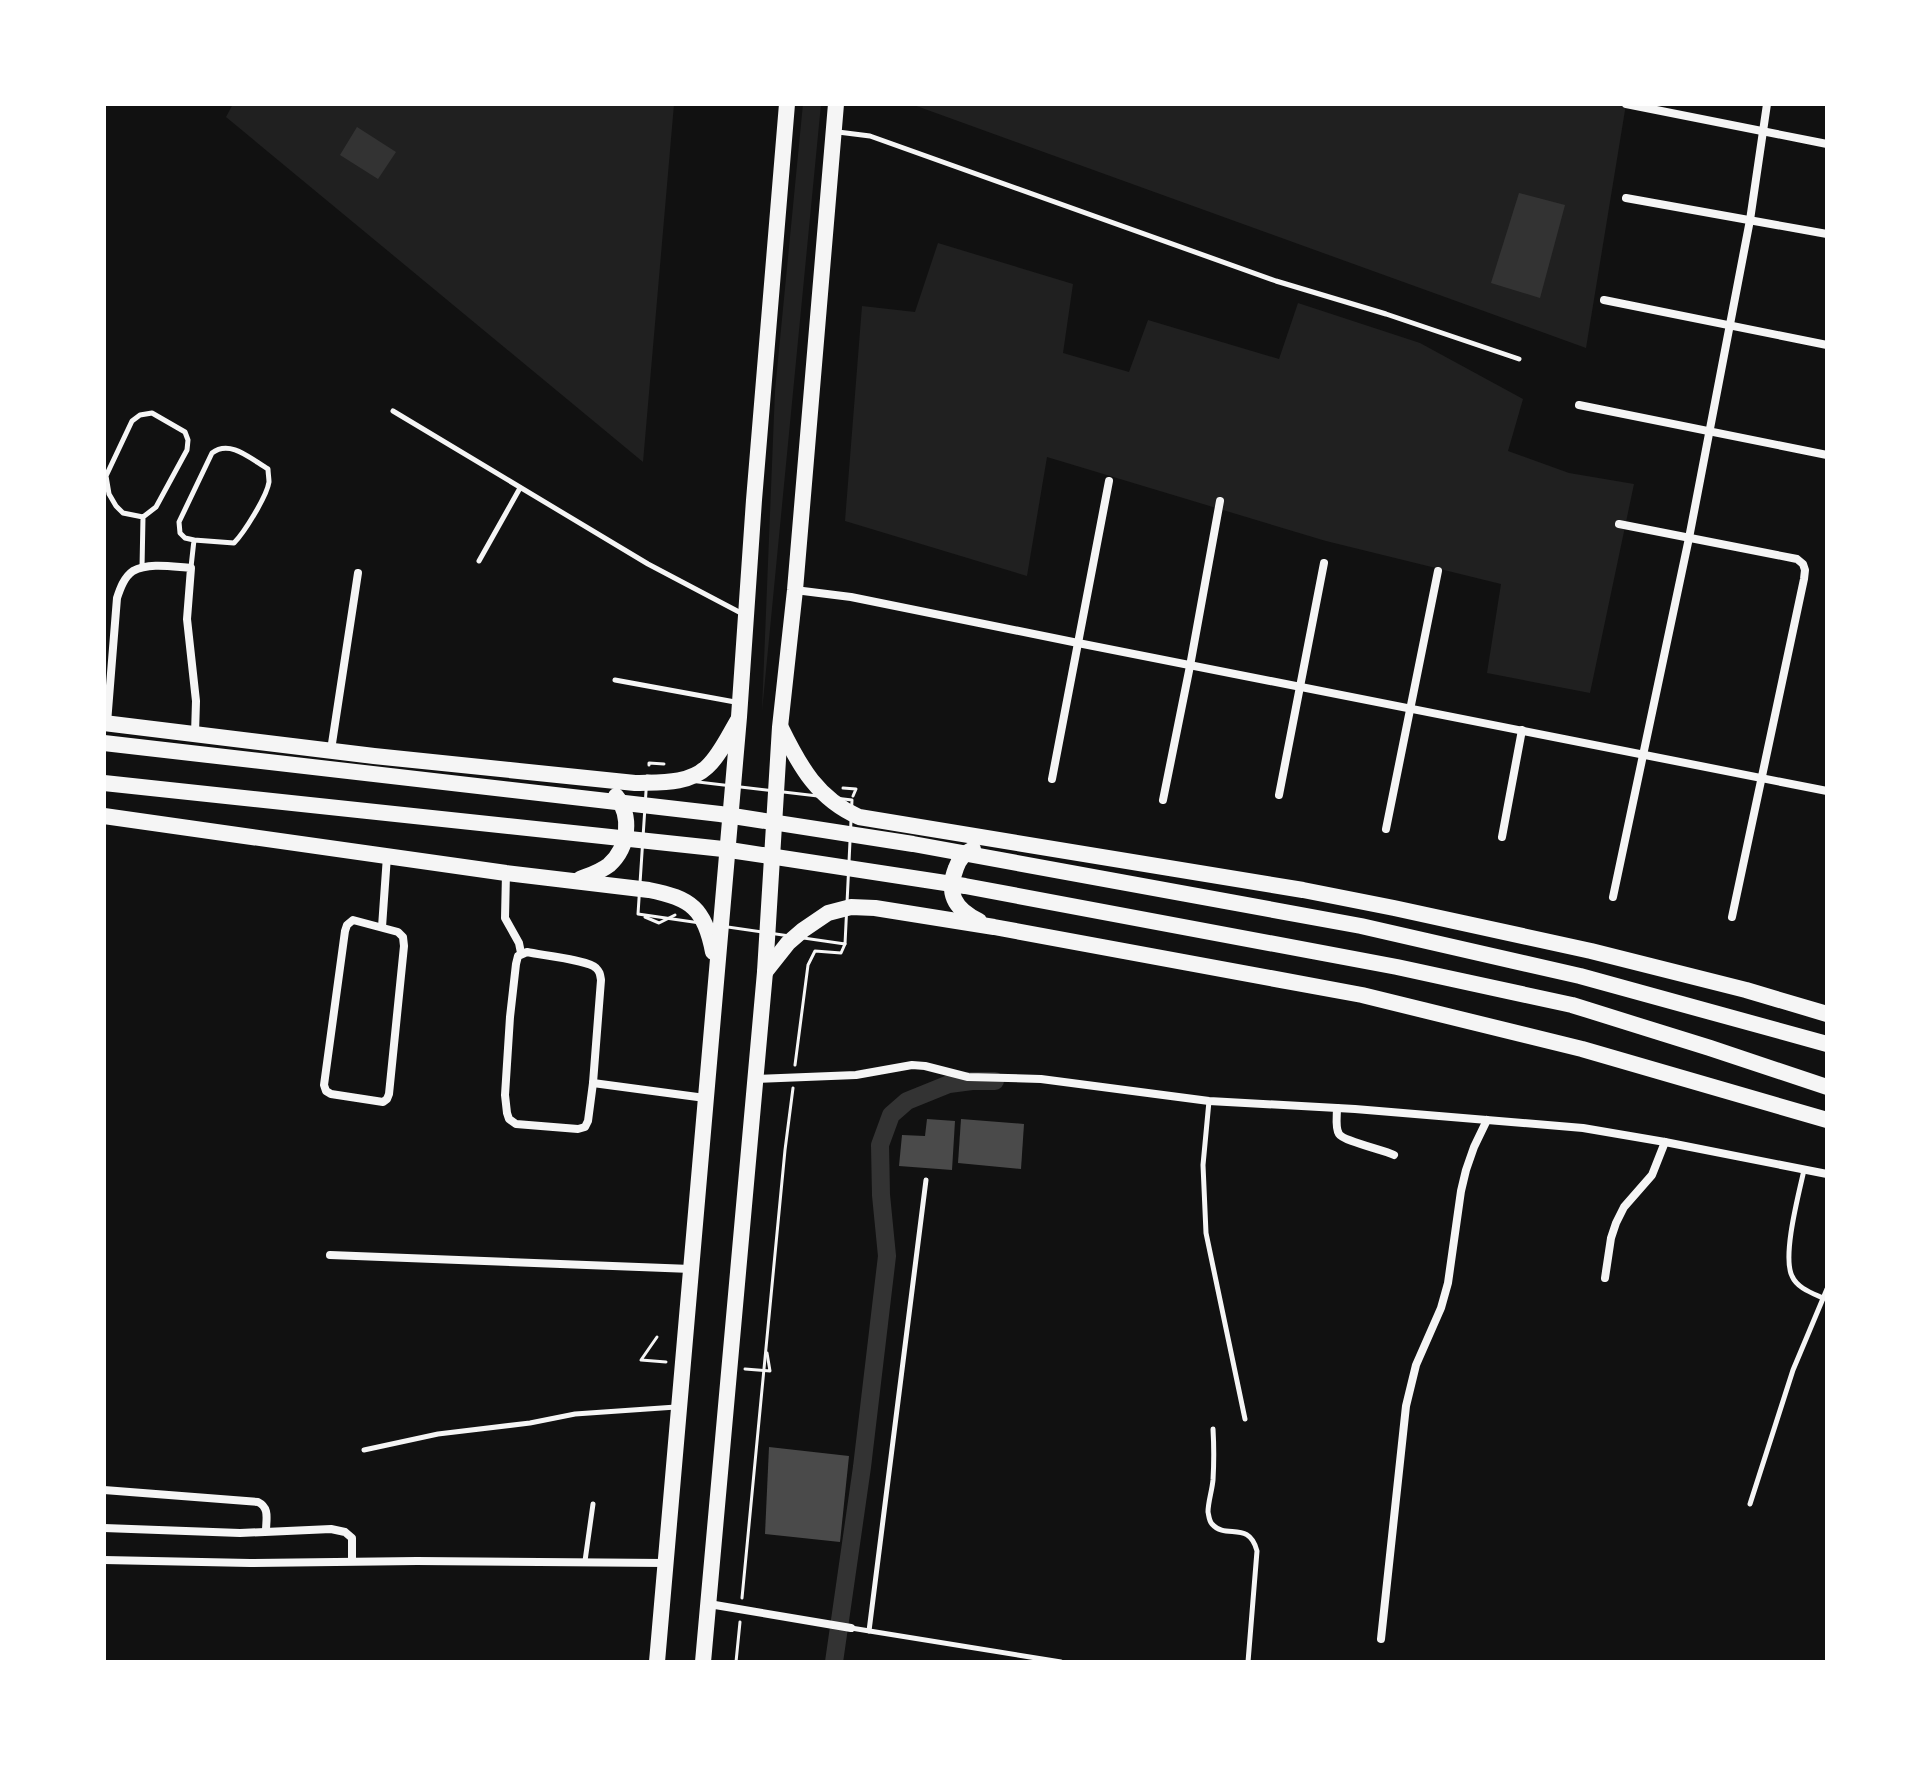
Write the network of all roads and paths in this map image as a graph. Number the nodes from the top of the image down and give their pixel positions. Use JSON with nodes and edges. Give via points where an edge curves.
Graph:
{"nodes":[{"id":1,"x":787,"y":104,"type":"edge"},
{"id":2,"x":836,"y":104,"type":"edge"},
{"id":3,"x":1626,"y":104,"type":"edge"},
{"id":4,"x":1767,"y":104,"type":"edge"},
{"id":5,"x":833,"y":131,"type":"junction"},
{"id":6,"x":1762,"y":132,"type":"junction"},
{"id":7,"x":1827,"y":144,"type":"edge"},
{"id":8,"x":1626,"y":198,"type":"dead end"},
{"id":9,"x":1750,"y":220,"type":"junction"},
{"id":10,"x":1827,"y":234,"type":"edge"},
{"id":11,"x":1604,"y":300,"type":"dead end"},
{"id":12,"x":1730,"y":325,"type":"junction"},
{"id":13,"x":1827,"y":345,"type":"edge"},
{"id":14,"x":1519,"y":359,"type":"dead end"},
{"id":15,"x":1579,"y":405,"type":"dead end"},
{"id":16,"x":393,"y":411,"type":"dead end"},
{"id":17,"x":1709,"y":432,"type":"junction"},
{"id":18,"x":1827,"y":455,"type":"edge"},
{"id":19,"x":1109,"y":481,"type":"dead end"},
{"id":20,"x":520,"y":488,"type":"junction"},
{"id":21,"x":1220,"y":501,"type":"dead end"},
{"id":22,"x":143,"y":517,"type":"junction"},
{"id":23,"x":1619,"y":524,"type":"dead end"},
{"id":24,"x":1689,"y":538,"type":"junction"},
{"id":25,"x":194,"y":540,"type":"junction"},
{"id":26,"x":479,"y":561,"type":"dead end"},
{"id":27,"x":1324,"y":563,"type":"dead end"},
{"id":28,"x":191,"y":568,"type":"junction"},
{"id":29,"x":142,"y":569,"type":"junction"},
{"id":30,"x":1438,"y":571,"type":"dead end"},
{"id":31,"x":358,"y":573,"type":"dead end"},
{"id":32,"x":795,"y":590,"type":"junction"},
{"id":33,"x":746,"y":616,"type":"junction"},
{"id":34,"x":1078,"y":643,"type":"junction"},
{"id":35,"x":1190,"y":666,"type":"junction"},
{"id":36,"x":615,"y":680,"type":"dead end"},
{"id":37,"x":1299,"y":687,"type":"junction"},
{"id":38,"x":1411,"y":708,"type":"junction"},
{"id":39,"x":740,"y":710,"type":"junction"},
{"id":40,"x":105,"y":723,"type":"edge"},
{"id":41,"x":780,"y":727,"type":"junction"},
{"id":42,"x":1522,"y":730,"type":"junction"},
{"id":43,"x":195,"y":734,"type":"junction"},
{"id":44,"x":104,"y":743,"type":"edge"},
{"id":45,"x":331,"y":750,"type":"junction"},
{"id":46,"x":1643,"y":753,"type":"junction"},
{"id":47,"x":1762,"y":778,"type":"junction"},
{"id":48,"x":592,"y":779,"type":"junction"},
{"id":49,"x":1052,"y":779,"type":"dead end"},
{"id":50,"x":104,"y":783,"type":"edge"},
{"id":51,"x":1827,"y":791,"type":"edge"},
{"id":52,"x":1279,"y":795,"type":"dead end"},
{"id":53,"x":1163,"y":800,"type":"dead end"},
{"id":54,"x":104,"y":816,"type":"edge"},
{"id":55,"x":1386,"y":829,"type":"dead end"},
{"id":56,"x":1502,"y":837,"type":"dead end"},
{"id":57,"x":1014,"y":842,"type":"junction"},
{"id":58,"x":387,"y":856,"type":"junction"},
{"id":59,"x":506,"y":873,"type":"junction"},
{"id":60,"x":576,"y":880,"type":"junction"},
{"id":61,"x":1613,"y":897,"type":"dead end"},
{"id":62,"x":681,"y":912,"type":"dead end"},
{"id":63,"x":638,"y":914,"type":"dead end"},
{"id":64,"x":1732,"y":917,"type":"dead end"},
{"id":65,"x":382,"y":927,"type":"junction"},
{"id":66,"x":994,"y":927,"type":"junction"},
{"id":67,"x":845,"y":944,"type":"dead end"},
{"id":68,"x":521,"y":953,"type":"junction"},
{"id":69,"x":717,"y":970,"type":"junction"},
{"id":70,"x":765,"y":972,"type":"junction"},
{"id":71,"x":1827,"y":1014,"type":"edge"},
{"id":72,"x":1827,"y":1044,"type":"edge"},
{"id":73,"x":794,"y":1078,"type":"junction"},
{"id":74,"x":756,"y":1079,"type":"junction"},
{"id":75,"x":593,"y":1083,"type":"junction"},
{"id":76,"x":1827,"y":1087,"type":"edge"},
{"id":77,"x":706,"y":1098,"type":"junction"},
{"id":78,"x":1209,"y":1101,"type":"junction"},
{"id":79,"x":1337,"y":1108,"type":"junction"},
{"id":80,"x":1487,"y":1120,"type":"junction"},
{"id":81,"x":1827,"y":1120,"type":"edge"},
{"id":82,"x":1665,"y":1142,"type":"junction"},
{"id":83,"x":1394,"y":1155,"type":"dead end"},
{"id":84,"x":1804,"y":1169,"type":"junction"},
{"id":85,"x":1827,"y":1174,"type":"edge"},
{"id":86,"x":926,"y":1180,"type":"dead end"},
{"id":87,"x":330,"y":1255,"type":"dead end"},
{"id":88,"x":691,"y":1269,"type":"junction"},
{"id":89,"x":1605,"y":1278,"type":"dead end"},
{"id":90,"x":1827,"y":1289,"type":"edge"},
{"id":91,"x":1823,"y":1298,"type":"junction"},
{"id":92,"x":657,"y":1337,"type":"dead end"},
{"id":93,"x":766,"y":1349,"type":"junction"},
{"id":94,"x":670,"y":1363,"type":"dead end"},
{"id":95,"x":742,"y":1369,"type":"dead end"},
{"id":96,"x":679,"y":1407,"type":"junction"},
{"id":97,"x":1245,"y":1419,"type":"dead end"},
{"id":98,"x":1213,"y":1429,"type":"dead end"},
{"id":99,"x":364,"y":1450,"type":"dead end"},
{"id":100,"x":104,"y":1490,"type":"edge"},
{"id":101,"x":593,"y":1504,"type":"dead end"},
{"id":102,"x":1750,"y":1504,"type":"dead end"},
{"id":103,"x":104,"y":1528,"type":"edge"},
{"id":104,"x":266,"y":1531,"type":"junction"},
{"id":105,"x":104,"y":1560,"type":"edge"},
{"id":106,"x":352,"y":1561,"type":"junction"},
{"id":107,"x":585,"y":1562,"type":"junction"},
{"id":108,"x":665,"y":1563,"type":"junction"},
{"id":109,"x":708,"y":1604,"type":"junction"},
{"id":110,"x":741,"y":1609,"type":"junction"},
{"id":111,"x":851,"y":1628,"type":"joint"},
{"id":112,"x":869,"y":1631,"type":"junction"},
{"id":113,"x":1381,"y":1639,"type":"dead end"},
{"id":114,"x":657,"y":1662,"type":"edge"},
{"id":115,"x":703,"y":1662,"type":"edge"},
{"id":116,"x":736,"y":1662,"type":"edge"},
{"id":117,"x":1061,"y":1662,"type":"edge"},
{"id":118,"x":1248,"y":1662,"type":"edge"}],
"edges":[{"from":1,"to":33,"type":"main road"},
{"from":2,"to":5,"type":"main road"},
{"from":3,"to":6,"type":"street"},
{"from":4,"to":6,"type":"street"},
{"from":5,"to":14,"type":"lane","via":[[870,136],[1276,281]]},
{"from":5,"to":32,"type":"main road"},
{"from":6,"to":7,"type":"street"},
{"from":6,"to":9,"type":"street"},
{"from":8,"to":9,"type":"street"},
{"from":9,"to":10,"type":"street"},
{"from":9,"to":12,"type":"street"},
{"from":11,"to":12,"type":"street"},
{"from":12,"to":13,"type":"street"},
{"from":12,"to":17,"type":"street"},
{"from":15,"to":17,"type":"street"},
{"from":16,"to":20,"type":"lane"},
{"from":17,"to":18,"type":"street"},
{"from":17,"to":24,"type":"street"},
{"from":19,"to":34,"type":"street"},
{"from":20,"to":26,"type":"lane"},
{"from":20,"to":33,"type":"lane"},
{"from":21,"to":35,"type":"street"},
{"from":22,"to":22,"type":"lane","via":[[116,506],[106,476],[132,421],[152,413],[185,432],[188,440],[156,507]]},
{"from":22,"to":29,"type":"lane"},
{"from":23,"to":24,"type":"street"},
{"from":24,"to":46,"type":"street"},
{"from":24,"to":47,"type":"street","via":[[1797,559],[1805,570]]},
{"from":25,"to":25,"type":"lane","via":[[234,543],[266,492],[268,469],[228,447],[212,453],[179,522],[180,533]]},
{"from":25,"to":28,"type":"lane"},
{"from":27,"to":37,"type":"street"},
{"from":28,"to":29,"type":"street"},
{"from":28,"to":43,"type":"street","via":[[187,619]]},
{"from":29,"to":40,"type":"street","via":[[123,582],[117,598]]},
{"from":30,"to":38,"type":"street"},
{"from":31,"to":45,"type":"street"},
{"from":32,"to":34,"type":"street"},
{"from":32,"to":41,"type":"main road"},
{"from":33,"to":39,"type":"main road"},
{"from":34,"to":35,"type":"street"},
{"from":34,"to":49,"type":"street"},
{"from":35,"to":37,"type":"street"},
{"from":35,"to":53,"type":"street"},
{"from":36,"to":39,"type":"lane"},
{"from":37,"to":38,"type":"street"},
{"from":37,"to":52,"type":"street"},
{"from":38,"to":42,"type":"street"},
{"from":38,"to":55,"type":"street"},
{"from":39,"to":48,"type":"main road","via":[[708,767],[684,779]]},
{"from":39,"to":69,"type":"main road"},
{"from":40,"to":43,"type":"main road"},
{"from":41,"to":57,"type":"main road","via":[[812,781],[842,810]]},
{"from":41,"to":70,"type":"main road"},
{"from":42,"to":46,"type":"street"},
{"from":42,"to":56,"type":"street"},
{"from":43,"to":45,"type":"main road"},
{"from":44,"to":72,"type":"main road","via":[[769,822],[929,847],[1361,926],[1580,976]]},
{"from":45,"to":48,"type":"main road"},
{"from":46,"to":47,"type":"street"},
{"from":46,"to":61,"type":"street"},
{"from":47,"to":51,"type":"street"},
{"from":47,"to":64,"type":"street"},
{"from":48,"to":60,"type":"main road","via":[[619,800],[627,829],[611,863]]},
{"from":50,"to":76,"type":"main road","via":[[723,849],[965,886],[1572,1005]]},
{"from":54,"to":58,"type":"main road"},
{"from":57,"to":66,"type":"main road","via":[[968,851],[952,878],[956,903]]},
{"from":57,"to":71,"type":"main road","via":[[1394,908],[1591,951]]},
{"from":58,"to":59,"type":"main road"},
{"from":58,"to":65,"type":"street"},
{"from":59,"to":60,"type":"main road"},
{"from":59,"to":68,"type":"street","via":[[505,918]]},
{"from":60,"to":69,"type":"main road","via":[[673,894],[687,902],[710,934]]},
{"from":62,"to":63,"type":"path","via":[[659,923]]},
{"from":65,"to":65,"type":"street","via":[[353,920],[347,925],[324,1085],[331,1094],[383,1102],[389,1094],[404,946],[398,932]]},
{"from":66,"to":70,"type":"main road","via":[[851,907],[828,913],[803,930]]},
{"from":66,"to":81,"type":"main road","via":[[1362,995],[1582,1049]]},
{"from":67,"to":73,"type":"path","via":[[841,953],[815,951],[808,965]]},
{"from":68,"to":75,"type":"street","via":[[594,965],[599,971]]},
{"from":68,"to":75,"type":"street","via":[[510,1017],[505,1095],[509,1119],[516,1124],[585,1127]]},
{"from":69,"to":77,"type":"main road"},
{"from":70,"to":74,"type":"main road"},
{"from":73,"to":74,"type":"street"},
{"from":73,"to":78,"type":"street","via":[[912,1065],[968,1077],[1041,1079]]},
{"from":73,"to":93,"type":"path"},
{"from":74,"to":109,"type":"main road"},
{"from":75,"to":77,"type":"street"},
{"from":77,"to":88,"type":"main road"},
{"from":78,"to":79,"type":"street"},
{"from":78,"to":97,"type":"lane","via":[[1203,1165],[1206,1233]]},
{"from":79,"to":80,"type":"street"},
{"from":79,"to":83,"type":"street","via":[[1337,1128],[1344,1140]]},
{"from":80,"to":82,"type":"street"},
{"from":80,"to":113,"type":"street","via":[[1466,1170],[1441,1308],[1416,1365],[1406,1406]]},
{"from":82,"to":84,"type":"street"},
{"from":82,"to":89,"type":"street","via":[[1652,1175],[1616,1223]]},
{"from":84,"to":85,"type":"street"},
{"from":84,"to":91,"type":"lane","via":[[1788,1265],[1797,1284]]},
{"from":86,"to":112,"type":"lane"},
{"from":87,"to":88,"type":"street"},
{"from":88,"to":96,"type":"main road"},
{"from":90,"to":91,"type":"lane"},
{"from":91,"to":102,"type":"lane","via":[[1793,1370]]},
{"from":92,"to":94,"type":"path","via":[[641,1360]]},
{"from":93,"to":95,"type":"path","via":[[770,1371]]},
{"from":93,"to":110,"type":"path"},
{"from":96,"to":99,"type":"lane","via":[[575,1414]]},
{"from":96,"to":108,"type":"main road"},
{"from":98,"to":118,"type":"lane","via":[[1209,1519],[1220,1529],[1250,1536],[1257,1551]]},
{"from":100,"to":104,"type":"street","via":[[258,1502],[267,1509]]},
{"from":101,"to":107,"type":"lane"},
{"from":103,"to":104,"type":"street"},
{"from":104,"to":106,"type":"street","via":[[345,1532],[352,1538]]},
{"from":105,"to":106,"type":"street"},
{"from":106,"to":107,"type":"street"},
{"from":107,"to":108,"type":"street"},
{"from":108,"to":114,"type":"main road"},
{"from":109,"to":110,"type":"street"},
{"from":109,"to":115,"type":"main road"},
{"from":110,"to":111,"type":"street"},
{"from":110,"to":116,"type":"path"},
{"from":111,"to":112,"type":"lane"},
{"from":112,"to":117,"type":"lane"}]}
